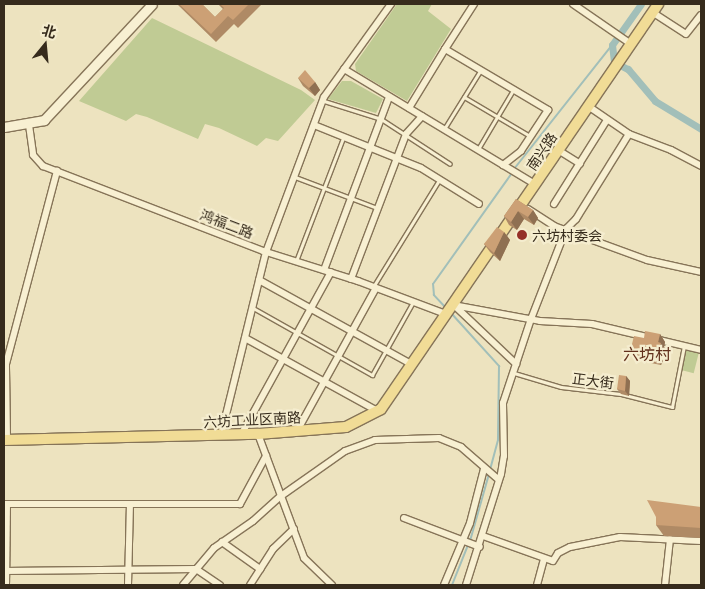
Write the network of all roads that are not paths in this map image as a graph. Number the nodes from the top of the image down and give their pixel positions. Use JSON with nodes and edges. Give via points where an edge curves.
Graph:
{"nodes":[{"id":1,"x":152,"y":4,"type":"edge"},
{"id":2,"x":390,"y":4,"type":"edge"},
{"id":3,"x":474,"y":4,"type":"edge"},
{"id":4,"x":573,"y":4,"type":"edge"},
{"id":5,"x":655,"y":8,"type":"edge"},
{"id":6,"x":701,"y":15,"type":"edge"},
{"id":7,"x":628,"y":42,"type":"junction"},
{"id":8,"x":445,"y":49,"type":"junction"},
{"id":9,"x":344,"y":69,"type":"junction"},
{"id":10,"x":480,"y":70,"type":"junction"},
{"id":11,"x":514,"y":90,"type":"junction"},
{"id":12,"x":389,"y":97,"type":"junction"},
{"id":13,"x":464,"y":97,"type":"junction"},
{"id":14,"x":323,"y":100,"type":"junction"},
{"id":15,"x":588,"y":106,"type":"junction"},
{"id":16,"x":409,"y":108,"type":"junction"},
{"id":17,"x":422,"y":116,"type":"junction"},
{"id":18,"x":498,"y":117,"type":"junction"},
{"id":19,"x":381,"y":119,"type":"junction"},
{"id":20,"x":607,"y":120,"type":"junction"},
{"id":21,"x":29,"y":125,"type":"junction"},
{"id":22,"x":314,"y":125,"type":"junction"},
{"id":23,"x":4,"y":127,"type":"edge"},
{"id":24,"x":444,"y":129,"type":"junction"},
{"id":25,"x":406,"y":134,"type":"junction"},
{"id":26,"x":629,"y":134,"type":"junction"},
{"id":27,"x":531,"y":136,"type":"junction"},
{"id":28,"x":343,"y":137,"type":"junction"},
{"id":29,"x":370,"y":148,"type":"junction"},
{"id":30,"x":478,"y":150,"type":"junction"},
{"id":31,"x":558,"y":150,"type":"junction"},
{"id":32,"x":396,"y":158,"type":"junction"},
{"id":33,"x":450,"y":164,"type":"dead end"},
{"id":34,"x":580,"y":164,"type":"junction"},
{"id":35,"x":503,"y":165,"type":"junction"},
{"id":36,"x":701,"y":166,"type":"edge"},
{"id":37,"x":57,"y":171,"type":"junction"},
{"id":38,"x":294,"y":177,"type":"junction"},
{"id":39,"x":440,"y":179,"type":"junction"},
{"id":40,"x":535,"y":184,"type":"junction"},
{"id":41,"x":324,"y":188,"type":"junction"},
{"id":42,"x":351,"y":198,"type":"junction"},
{"id":43,"x":479,"y":204,"type":"dead end"},
{"id":44,"x":521,"y":204,"type":"junction"},
{"id":45,"x":554,"y":204,"type":"dead end"},
{"id":46,"x":377,"y":208,"type":"junction"},
{"id":47,"x":566,"y":229,"type":"junction"},
{"id":48,"x":266,"y":252,"type":"junction"},
{"id":49,"x":296,"y":261,"type":"junction"},
{"id":50,"x":327,"y":271,"type":"junction"},
{"id":51,"x":701,"y":272,"type":"edge"},
{"id":52,"x":351,"y":279,"type":"junction"},
{"id":53,"x":259,"y":280,"type":"junction"},
{"id":54,"x":375,"y":287,"type":"junction"},
{"id":55,"x":412,"y":302,"type":"junction"},
{"id":56,"x":252,"y":308,"type":"junction"},
{"id":57,"x":311,"y":308,"type":"junction"},
{"id":58,"x":449,"y":310,"type":"junction"},
{"id":59,"x":531,"y":319,"type":"junction"},
{"id":60,"x":352,"y":331,"type":"junction"},
{"id":61,"x":297,"y":333,"type":"junction"},
{"id":62,"x":245,"y":338,"type":"junction"},
{"id":63,"x":684,"y":346,"type":"junction"},
{"id":64,"x":701,"y":349,"type":"edge"},
{"id":65,"x":386,"y":350,"type":"junction"},
{"id":66,"x":338,"y":356,"type":"junction"},
{"id":67,"x":283,"y":358,"type":"junction"},
{"id":68,"x":411,"y":364,"type":"junction"},
{"id":69,"x":516,"y":364,"type":"junction"},
{"id":70,"x":513,"y":372,"type":"junction"},
{"id":71,"x":325,"y":381,"type":"junction"},
{"id":72,"x":377,"y":410,"type":"junction"},
{"id":73,"x":297,"y":431,"type":"junction"},
{"id":74,"x":258,"y":434,"type":"junction"},
{"id":75,"x":221,"y":435,"type":"junction"},
{"id":76,"x":241,"y":435,"type":"junction"},
{"id":77,"x":6,"y":440,"type":"edge"},
{"id":78,"x":266,"y":456,"type":"junction"},
{"id":79,"x":484,"y":469,"type":"junction"},
{"id":80,"x":499,"y":480,"type":"junction"},
{"id":81,"x":281,"y":496,"type":"junction"},
{"id":82,"x":5,"y":504,"type":"edge"},
{"id":83,"x":130,"y":504,"type":"junction"},
{"id":84,"x":404,"y":518,"type":"dead end"},
{"id":85,"x":294,"y":530,"type":"junction"},
{"id":86,"x":483,"y":536,"type":"junction"},
{"id":87,"x":670,"y":539,"type":"junction"},
{"id":88,"x":462,"y":540,"type":"junction"},
{"id":89,"x":701,"y":541,"type":"edge"},
{"id":90,"x":222,"y":542,"type":"junction"},
{"id":91,"x":480,"y":548,"type":"junction"},
{"id":92,"x":544,"y":559,"type":"junction"},
{"id":93,"x":260,"y":569,"type":"junction"},
{"id":94,"x":129,"y":570,"type":"junction"},
{"id":95,"x":196,"y":570,"type":"junction"},
{"id":96,"x":5,"y":571,"type":"edge"},
{"id":97,"x":187,"y":584,"type":"edge"},
{"id":98,"x":6,"y":585,"type":"edge"},
{"id":99,"x":128,"y":585,"type":"edge"},
{"id":100,"x":220,"y":585,"type":"edge"},
{"id":101,"x":250,"y":585,"type":"edge"},
{"id":102,"x":332,"y":585,"type":"edge"},
{"id":103,"x":444,"y":585,"type":"edge"},
{"id":104,"x":466,"y":585,"type":"edge"},
{"id":105,"x":537,"y":585,"type":"edge"},
{"id":106,"x":665,"y":585,"type":"edge"}],
"edges":[{"from":1,"to":21,"type":"street","via":[[44,120]]},
{"from":2,"to":9,"type":"street"},
{"from":3,"to":8,"type":"street"},
{"from":4,"to":7,"type":"street"},
{"from":5,"to":6,"type":"street","via":[[686,34]]},
{"from":5,"to":7,"type":"main road","name":"南兴路"},
{"from":7,"to":15,"type":"main road","name":"南兴路","via":[[623,55]]},
{"from":8,"to":10,"type":"street"},
{"from":8,"to":16,"type":"street"},
{"from":9,"to":12,"type":"street"},
{"from":9,"to":14,"type":"street"},
{"from":10,"to":11,"type":"street"},
{"from":10,"to":13,"type":"lane"},
{"from":11,"to":18,"type":"lane"},
{"from":11,"to":27,"type":"street","via":[[548,110]]},
{"from":12,"to":16,"type":"street"},
{"from":12,"to":19,"type":"street"},
{"from":13,"to":18,"type":"lane"},
{"from":13,"to":24,"type":"lane"},
{"from":14,"to":19,"type":"lane"},
{"from":14,"to":22,"type":"street"},
{"from":15,"to":20,"type":"street"},
{"from":15,"to":31,"type":"main road","name":"南兴路"},
{"from":16,"to":17,"type":"street"},
{"from":17,"to":24,"type":"street"},
{"from":17,"to":25,"type":"street"},
{"from":18,"to":27,"type":"lane"},
{"from":18,"to":30,"type":"lane"},
{"from":19,"to":25,"type":"lane"},
{"from":19,"to":29,"type":"street"},
{"from":20,"to":26,"type":"street"},
{"from":20,"to":34,"type":"street"},
{"from":21,"to":23,"type":"street"},
{"from":21,"to":37,"type":"street","name":"鸿福二路","via":[[33,155],[43,166]]},
{"from":22,"to":28,"type":"street"},
{"from":22,"to":38,"type":"street"},
{"from":24,"to":30,"type":"street"},
{"from":25,"to":32,"type":"street"},
{"from":25,"to":33,"type":"lane"},
{"from":26,"to":36,"type":"street"},
{"from":26,"to":47,"type":"street","via":[[576,219]]},
{"from":27,"to":35,"type":"street","via":[[521,151]]},
{"from":28,"to":29,"type":"street"},
{"from":28,"to":41,"type":"lane"},
{"from":29,"to":32,"type":"street"},
{"from":29,"to":42,"type":"street"},
{"from":30,"to":35,"type":"street"},
{"from":31,"to":34,"type":"street"},
{"from":31,"to":40,"type":"main road","name":"南兴路"},
{"from":32,"to":39,"type":"street"},
{"from":32,"to":46,"type":"street"},
{"from":34,"to":45,"type":"street"},
{"from":35,"to":40,"type":"street"},
{"from":37,"to":48,"type":"street","name":"鸿福二路"},
{"from":37,"to":77,"type":"street","via":[[6,364]]},
{"from":38,"to":41,"type":"lane"},
{"from":38,"to":48,"type":"street"},
{"from":39,"to":43,"type":"street"},
{"from":39,"to":54,"type":"lane"},
{"from":40,"to":44,"type":"main road","name":"南兴路"},
{"from":41,"to":42,"type":"lane"},
{"from":41,"to":49,"type":"lane"},
{"from":42,"to":46,"type":"lane"},
{"from":42,"to":50,"type":"street"},
{"from":44,"to":47,"type":"street","via":[[554,226]]},
{"from":44,"to":58,"type":"main road","name":"南兴路"},
{"from":46,"to":52,"type":"street"},
{"from":47,"to":51,"type":"street","via":[[647,260]]},
{"from":47,"to":59,"type":"street"},
{"from":48,"to":49,"type":"street","name":"鸿福二路"},
{"from":48,"to":53,"type":"street"},
{"from":49,"to":50,"type":"street","name":"鸿福二路"},
{"from":50,"to":52,"type":"street","name":"鸿福二路"},
{"from":50,"to":57,"type":"street"},
{"from":52,"to":54,"type":"street","name":"鸿福二路"},
{"from":53,"to":56,"type":"street"},
{"from":53,"to":57,"type":"street"},
{"from":54,"to":55,"type":"street","name":"鸿福二路"},
{"from":54,"to":60,"type":"street"},
{"from":55,"to":58,"type":"street","name":"鸿福二路"},
{"from":55,"to":65,"type":"lane"},
{"from":56,"to":61,"type":"lane"},
{"from":56,"to":62,"type":"street"},
{"from":57,"to":60,"type":"street"},
{"from":57,"to":61,"type":"street"},
{"from":58,"to":59,"type":"street","name":"鸿福二路"},
{"from":58,"to":68,"type":"main road","name":"六坊工业区南路"},
{"from":58,"to":69,"type":"street"},
{"from":59,"to":63,"type":"street","name":"鸿福二路","via":[[592,324]]},
{"from":59,"to":69,"type":"street"},
{"from":60,"to":65,"type":"street"},
{"from":60,"to":66,"type":"street"},
{"from":61,"to":66,"type":"lane"},
{"from":61,"to":67,"type":"street"},
{"from":62,"to":67,"type":"street"},
{"from":62,"to":75,"type":"street"},
{"from":63,"to":64,"type":"street","name":"鸿福二路"},
{"from":63,"to":70,"type":"lane","name":"正大街","via":[[672,406],[621,394],[561,387]]},
{"from":65,"to":66,"type":"lane","via":[[372,375]]},
{"from":65,"to":68,"type":"street"},
{"from":66,"to":71,"type":"street"},
{"from":67,"to":71,"type":"street"},
{"from":67,"to":76,"type":"street"},
{"from":68,"to":72,"type":"main road","name":"六坊工业区南路"},
{"from":69,"to":70,"type":"street"},
{"from":70,"to":80,"type":"street","via":[[503,403],[504,456]]},
{"from":71,"to":72,"type":"street"},
{"from":71,"to":73,"type":"street"},
{"from":72,"to":73,"type":"main road","name":"六坊工业区南路","via":[[346,427]]},
{"from":73,"to":74,"type":"main road","name":"六坊工业区南路"},
{"from":74,"to":76,"type":"main road","name":"六坊工业区南路"},
{"from":74,"to":78,"type":"street"},
{"from":75,"to":76,"type":"main road","name":"六坊工业区南路"},
{"from":75,"to":77,"type":"main road","name":"六坊工业区南路"},
{"from":78,"to":81,"type":"street"},
{"from":78,"to":83,"type":"street","via":[[240,504]]},
{"from":79,"to":80,"type":"street"},
{"from":79,"to":81,"type":"street","via":[[462,447],[439,438],[376,440],[345,451]]},
{"from":79,"to":88,"type":"street","via":[[470,523]]},
{"from":80,"to":86,"type":"street"},
{"from":81,"to":85,"type":"street"},
{"from":81,"to":90,"type":"street"},
{"from":82,"to":83,"type":"street"},
{"from":82,"to":96,"type":"street"},
{"from":83,"to":94,"type":"street"},
{"from":84,"to":88,"type":"street"},
{"from":85,"to":93,"type":"street","via":[[273,549]]},
{"from":85,"to":102,"type":"street","via":[[304,558]]},
{"from":86,"to":91,"type":"street"},
{"from":86,"to":92,"type":"street"},
{"from":87,"to":89,"type":"street"},
{"from":87,"to":92,"type":"street","via":[[620,537],[570,547],[558,553],[553,561]]},
{"from":87,"to":106,"type":"street"},
{"from":88,"to":91,"type":"street"},
{"from":88,"to":103,"type":"street"},
{"from":90,"to":93,"type":"street"},
{"from":90,"to":95,"type":"street"},
{"from":91,"to":104,"type":"street"},
{"from":92,"to":105,"type":"street"},
{"from":93,"to":101,"type":"street"},
{"from":94,"to":95,"type":"street"},
{"from":94,"to":96,"type":"street"},
{"from":94,"to":99,"type":"street"},
{"from":95,"to":97,"type":"street"},
{"from":95,"to":100,"type":"street"},
{"from":96,"to":98,"type":"street"}]}
